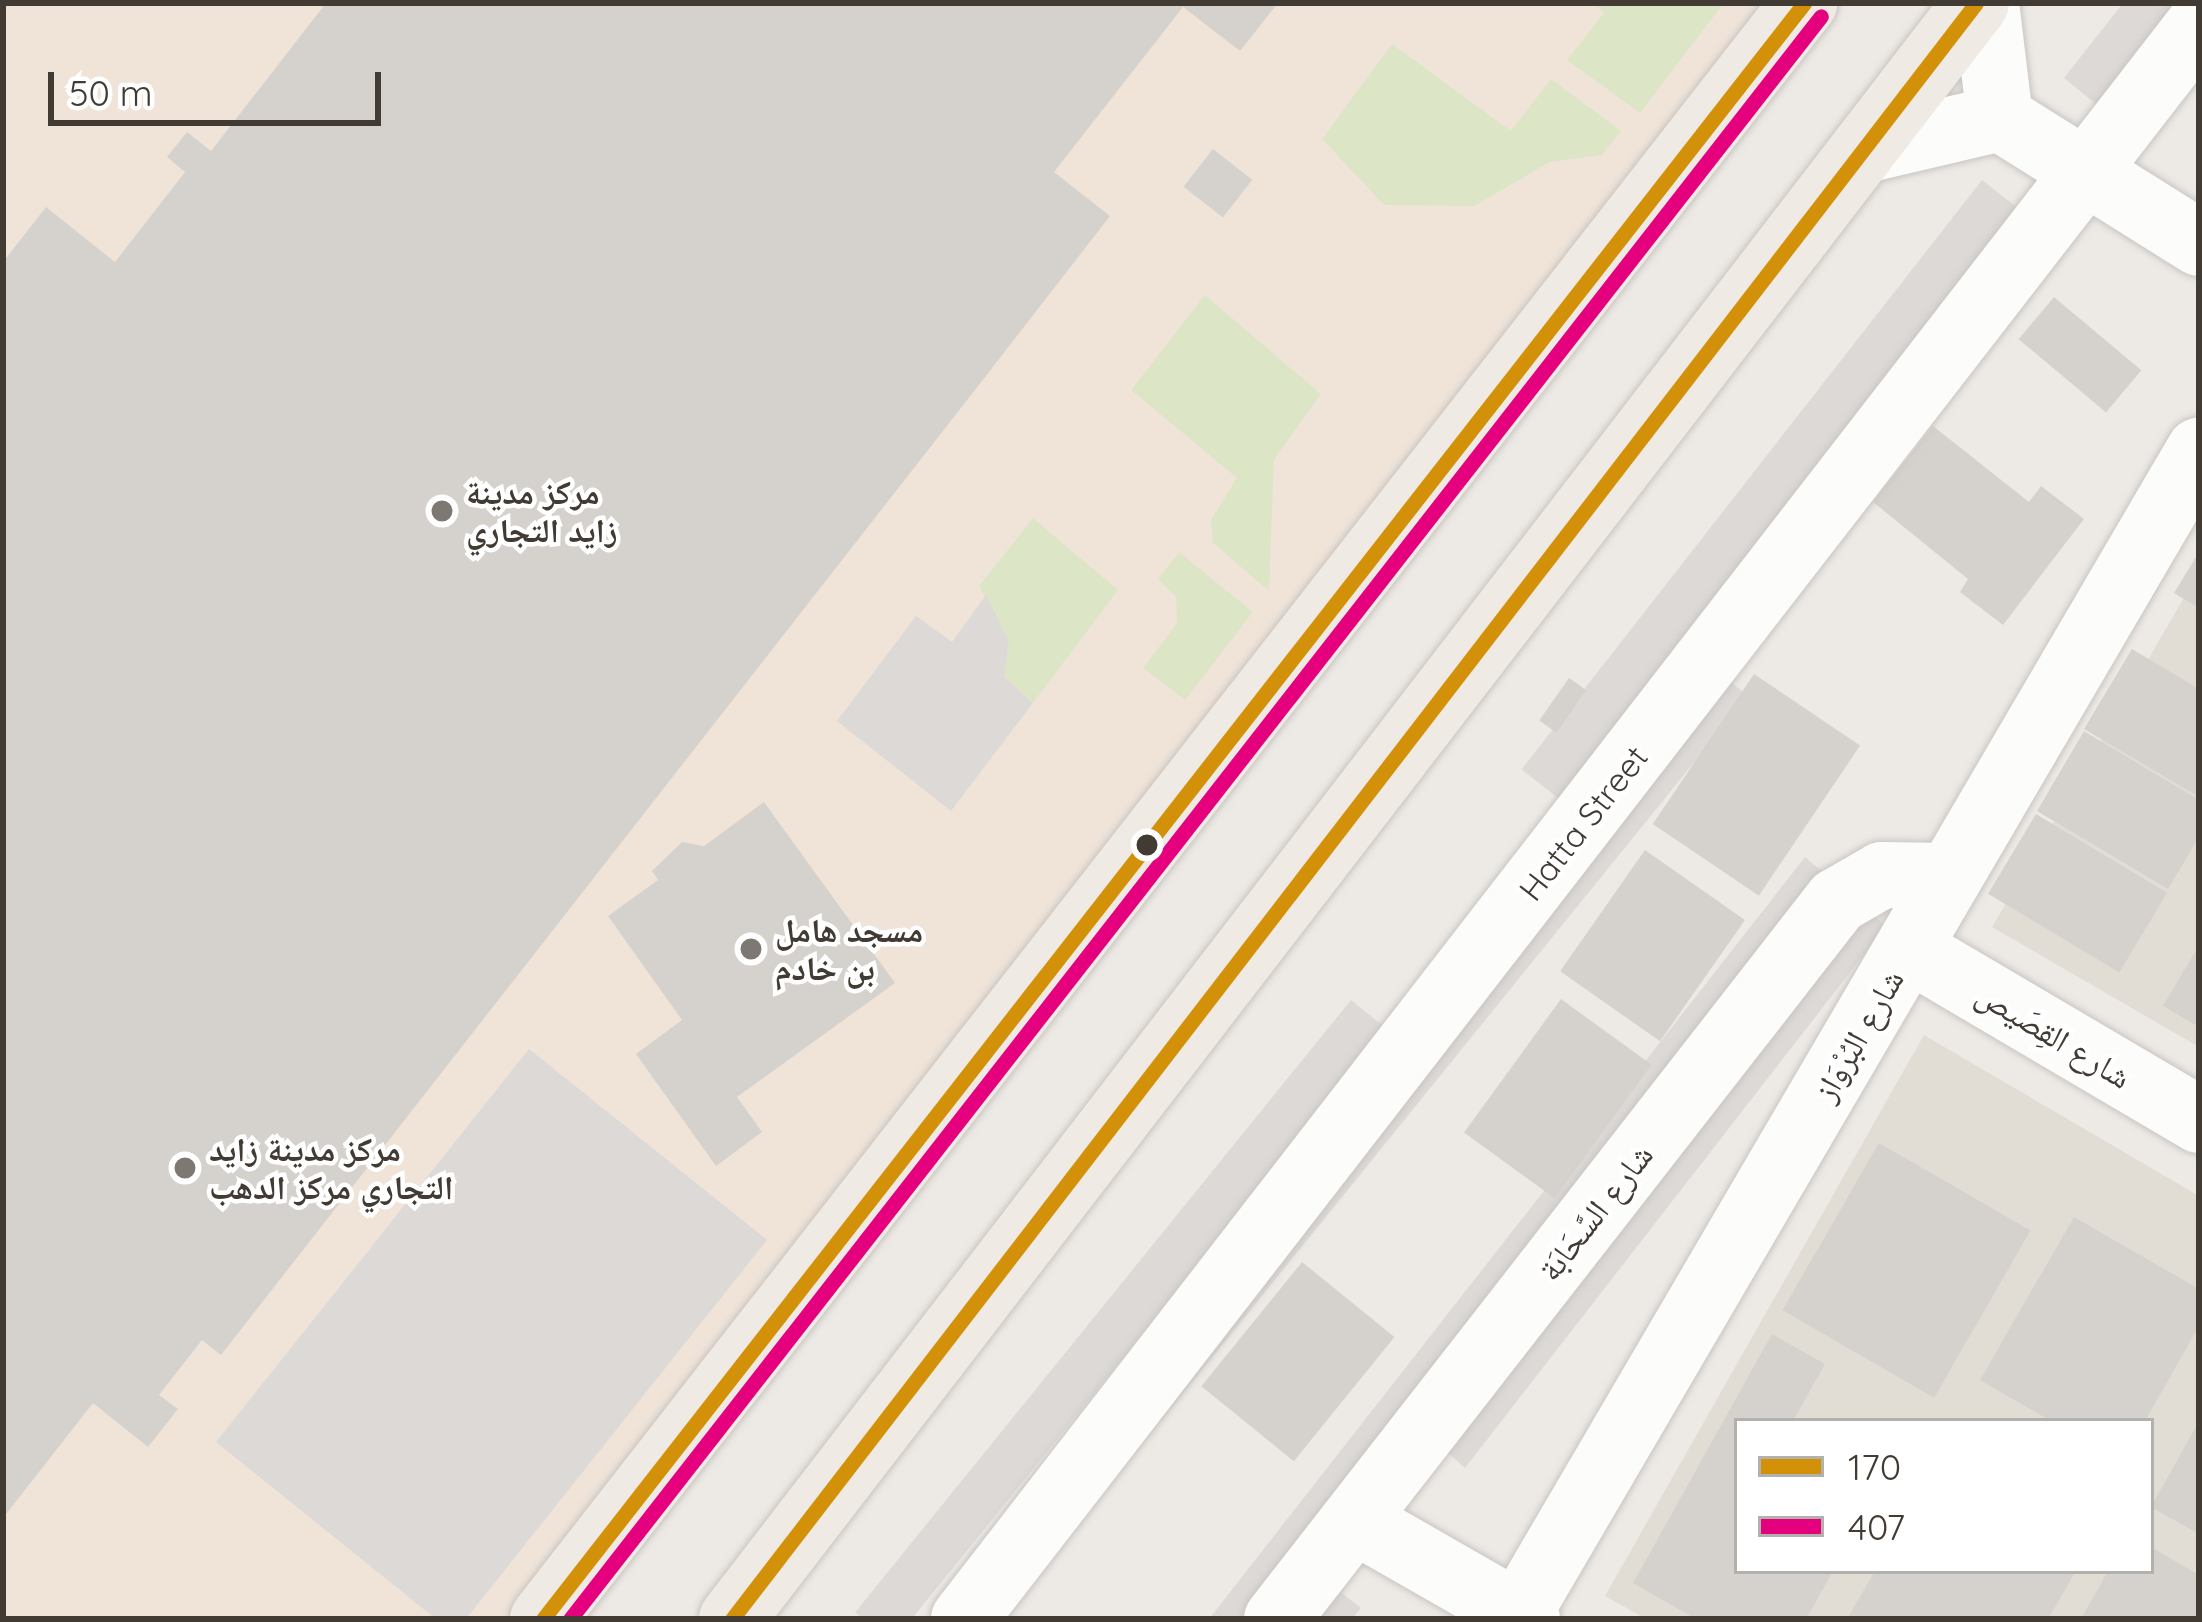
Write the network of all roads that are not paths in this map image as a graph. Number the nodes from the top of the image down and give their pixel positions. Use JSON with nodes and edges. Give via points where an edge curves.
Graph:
{"nodes":[{"id":1,"x":1804,"y":3,"type":"edge"},
{"id":2,"x":1976,"y":3,"type":"edge"},
{"id":3,"x":1985,"y":3,"type":"edge"},
{"id":4,"x":2199,"y":25,"type":"edge"},
{"id":5,"x":2000,"y":118,"type":"junction"},
{"id":6,"x":1864,"y":150,"type":"junction"},
{"id":7,"x":2084,"y":175,"type":"junction"},
{"id":8,"x":2199,"y":243,"type":"edge"},
{"id":9,"x":2199,"y":451,"type":"edge"},
{"id":10,"x":1950,"y":876,"type":"junction"},
{"id":11,"x":1909,"y":949,"type":"junction"},
{"id":12,"x":2199,"y":1120,"type":"edge"},
{"id":13,"x":1356,"y":1521,"type":"junction"},
{"id":14,"x":1520,"y":1617,"type":"edge"},
{"id":15,"x":543,"y":1619,"type":"edge"},
{"id":16,"x":731,"y":1619,"type":"edge"},
{"id":17,"x":964,"y":1619,"type":"edge"},
{"id":18,"x":1277,"y":1619,"type":"edge"}],
"edges":[{"from":1,"to":15,"type":"main road"},
{"from":2,"to":6,"type":"main road"},
{"from":3,"to":5,"type":"street"},
{"from":4,"to":7,"type":"street","name":"Hatta Street"},
{"from":5,"to":6,"type":"street"},
{"from":5,"to":7,"type":"street"},
{"from":6,"to":16,"type":"main road"},
{"from":7,"to":8,"type":"street"},
{"from":7,"to":17,"type":"street","name":"Hatta Street"},
{"from":9,"to":10,"type":"street","name":"شارع البُرْوَاز"},
{"from":10,"to":11,"type":"street","name":"شارع البُرْوَاز"},
{"from":10,"to":13,"type":"street","name":"شارع السَّحَابَة","via":[[1882,875],[1837,901]]},
{"from":11,"to":12,"type":"street","name":"شارع القِصَيص"},
{"from":11,"to":14,"type":"street","name":"شارع البُرْوَاز"},
{"from":13,"to":14,"type":"street"},
{"from":13,"to":18,"type":"street","name":"شارع السَّحَابَة"}]}
